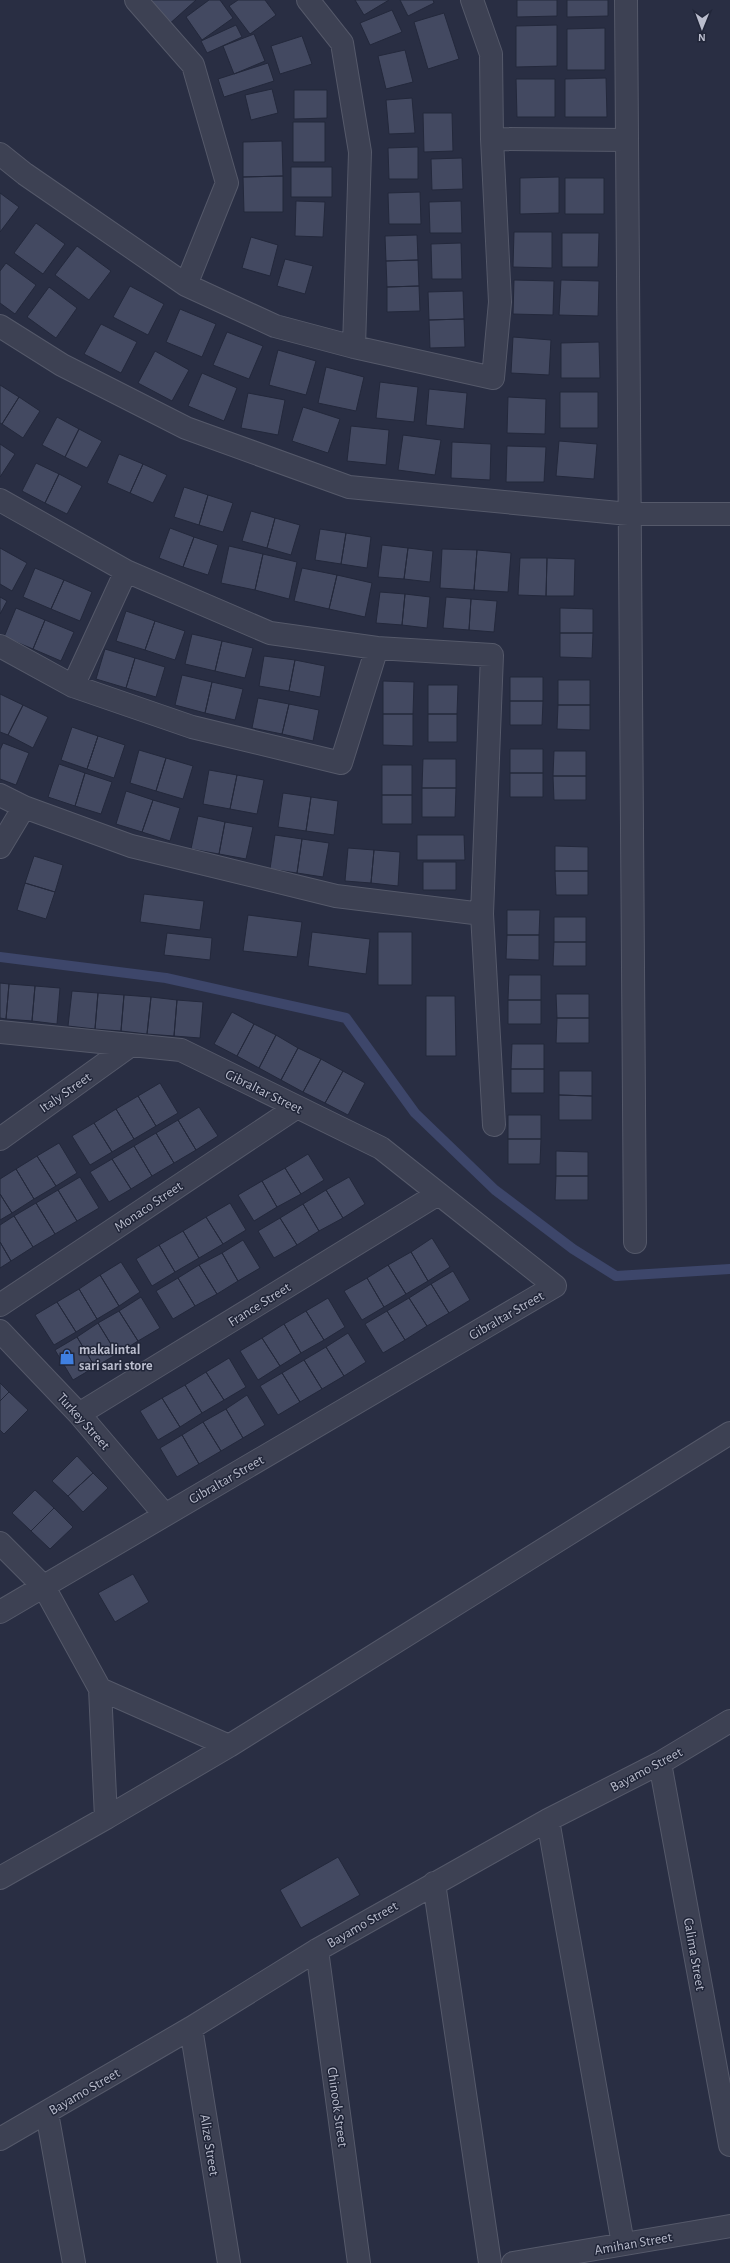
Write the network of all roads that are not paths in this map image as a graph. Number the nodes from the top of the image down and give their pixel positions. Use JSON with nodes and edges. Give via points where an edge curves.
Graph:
{"nodes":[{"id":1,"x":136,"y":0,"type":"edge"},
{"id":2,"x":308,"y":0,"type":"edge"},
{"id":3,"x":472,"y":0,"type":"edge"},
{"id":4,"x":626,"y":0,"type":"edge"},
{"id":5,"x":492,"y":139,"type":"junction"},
{"id":6,"x":627,"y":140,"type":"junction"},
{"id":7,"x":0,"y":154,"type":"edge"},
{"id":8,"x":186,"y":285,"type":"junction"},
{"id":9,"x":0,"y":326,"type":"edge"},
{"id":10,"x":354,"y":347,"type":"junction"},
{"id":11,"x":0,"y":500,"type":"edge"},
{"id":12,"x":629,"y":514,"type":"junction"},
{"id":13,"x":730,"y":514,"type":"edge"},
{"id":14,"x":126,"y":570,"type":"junction"},
{"id":15,"x":0,"y":646,"type":"edge"},
{"id":16,"x":377,"y":648,"type":"junction"},
{"id":17,"x":73,"y":686,"type":"junction"},
{"id":18,"x":0,"y":795,"type":"edge"},
{"id":19,"x":24,"y":807,"type":"junction"},
{"id":20,"x":0,"y":847,"type":"edge"},
{"id":21,"x":482,"y":914,"type":"junction"},
{"id":22,"x":0,"y":1032,"type":"edge"},
{"id":23,"x":131,"y":1045,"type":"junction"},
{"id":24,"x":297,"y":1107,"type":"junction"},
{"id":25,"x":494,"y":1125,"type":"dead end"},
{"id":26,"x":0,"y":1138,"type":"edge"},
{"id":27,"x":438,"y":1194,"type":"junction"},
{"id":28,"x":635,"y":1242,"type":"dead end"},
{"id":29,"x":0,"y":1305,"type":"edge"},
{"id":30,"x":0,"y":1331,"type":"edge"},
{"id":31,"x":80,"y":1414,"type":"junction"},
{"id":32,"x":730,"y":1433,"type":"edge"},
{"id":33,"x":165,"y":1515,"type":"junction"},
{"id":34,"x":0,"y":1542,"type":"edge"},
{"id":35,"x":44,"y":1587,"type":"junction"},
{"id":36,"x":0,"y":1612,"type":"edge"},
{"id":37,"x":100,"y":1689,"type":"junction"},
{"id":38,"x":730,"y":1721,"type":"edge"},
{"id":39,"x":229,"y":1746,"type":"junction"},
{"id":40,"x":660,"y":1763,"type":"junction"},
{"id":41,"x":106,"y":1818,"type":"junction"},
{"id":42,"x":548,"y":1820,"type":"junction"},
{"id":43,"x":0,"y":1878,"type":"edge"},
{"id":44,"x":434,"y":1884,"type":"junction"},
{"id":45,"x":317,"y":1950,"type":"junction"},
{"id":46,"x":191,"y":2028,"type":"junction"},
{"id":47,"x":47,"y":2113,"type":"junction"},
{"id":48,"x":0,"y":2139,"type":"edge"},
{"id":49,"x":730,"y":2145,"type":"edge"},
{"id":50,"x":730,"y":2226,"type":"edge"},
{"id":51,"x":623,"y":2244,"type":"junction"},
{"id":52,"x":74,"y":2263,"type":"edge"},
{"id":53,"x":230,"y":2263,"type":"edge"},
{"id":54,"x":359,"y":2263,"type":"edge"},
{"id":55,"x":490,"y":2263,"type":"edge"},
{"id":56,"x":513,"y":2263,"type":"edge"}],
"edges":[{"from":1,"to":8,"type":"street","via":[[192,65],[227,183]]},
{"from":2,"to":10,"type":"street","via":[[342,43],[360,152]]},
{"from":3,"to":5,"type":"street","via":[[491,54]]},
{"from":4,"to":6,"type":"street"},
{"from":5,"to":6,"type":"street"},
{"from":5,"to":10,"type":"street","via":[[500,302],[493,378]]},
{"from":6,"to":12,"type":"street"},
{"from":7,"to":8,"type":"street"},
{"from":8,"to":10,"type":"street","via":[[275,326]]},
{"from":9,"to":12,"type":"street","via":[[62,365],[186,428],[348,487]]},
{"from":11,"to":14,"type":"street"},
{"from":12,"to":13,"type":"street"},
{"from":12,"to":28,"type":"street"},
{"from":14,"to":16,"type":"street","via":[[270,633]]},
{"from":14,"to":17,"type":"street"},
{"from":15,"to":17,"type":"street"},
{"from":16,"to":17,"type":"street","via":[[341,763],[192,727]]},
{"from":16,"to":21,"type":"street","via":[[492,655]]},
{"from":18,"to":19,"type":"street"},
{"from":19,"to":20,"type":"street"},
{"from":19,"to":21,"type":"street","via":[[131,846],[336,896]]},
{"from":21,"to":25,"type":"street"},
{"from":22,"to":23,"type":"street","name":"Gibraltar Street"},
{"from":23,"to":24,"type":"street","name":"Gibraltar Street","via":[[181,1050]]},
{"from":23,"to":26,"type":"street","name":"Italy Street"},
{"from":24,"to":27,"type":"street","name":"Gibraltar Street","via":[[382,1148]]},
{"from":24,"to":29,"type":"street","name":"Monaco Street"},
{"from":27,"to":31,"type":"street","name":"France Street"},
{"from":27,"to":33,"type":"street","name":"Gibraltar Street","via":[[554,1286]]},
{"from":30,"to":31,"type":"street","name":"Turkey Street"},
{"from":31,"to":33,"type":"street","name":"Turkey Street"},
{"from":32,"to":39,"type":"street"},
{"from":33,"to":35,"type":"street","name":"Gibraltar Street"},
{"from":34,"to":35,"type":"street"},
{"from":35,"to":36,"type":"street","name":"Gibraltar Street"},
{"from":35,"to":37,"type":"street"},
{"from":37,"to":39,"type":"street"},
{"from":37,"to":41,"type":"street"},
{"from":38,"to":40,"type":"street","name":"Bayamo Street"},
{"from":39,"to":41,"type":"street"},
{"from":40,"to":42,"type":"street","name":"Bayamo Street"},
{"from":40,"to":49,"type":"street","name":"Calima Street"},
{"from":41,"to":43,"type":"street"},
{"from":42,"to":44,"type":"street","name":"Bayamo Street"},
{"from":42,"to":51,"type":"street"},
{"from":44,"to":45,"type":"street","name":"Bayamo Street"},
{"from":44,"to":55,"type":"street"},
{"from":45,"to":46,"type":"street","name":"Bayamo Street"},
{"from":45,"to":54,"type":"street","name":"Chinook Street"},
{"from":46,"to":47,"type":"street","name":"Bayamo Street"},
{"from":46,"to":53,"type":"street","name":"Alize Street"},
{"from":47,"to":48,"type":"street","name":"Bayamo Street"},
{"from":47,"to":52,"type":"street"},
{"from":50,"to":51,"type":"street","name":"Amihan Street"},
{"from":51,"to":56,"type":"street","name":"Amihan Street"}]}
